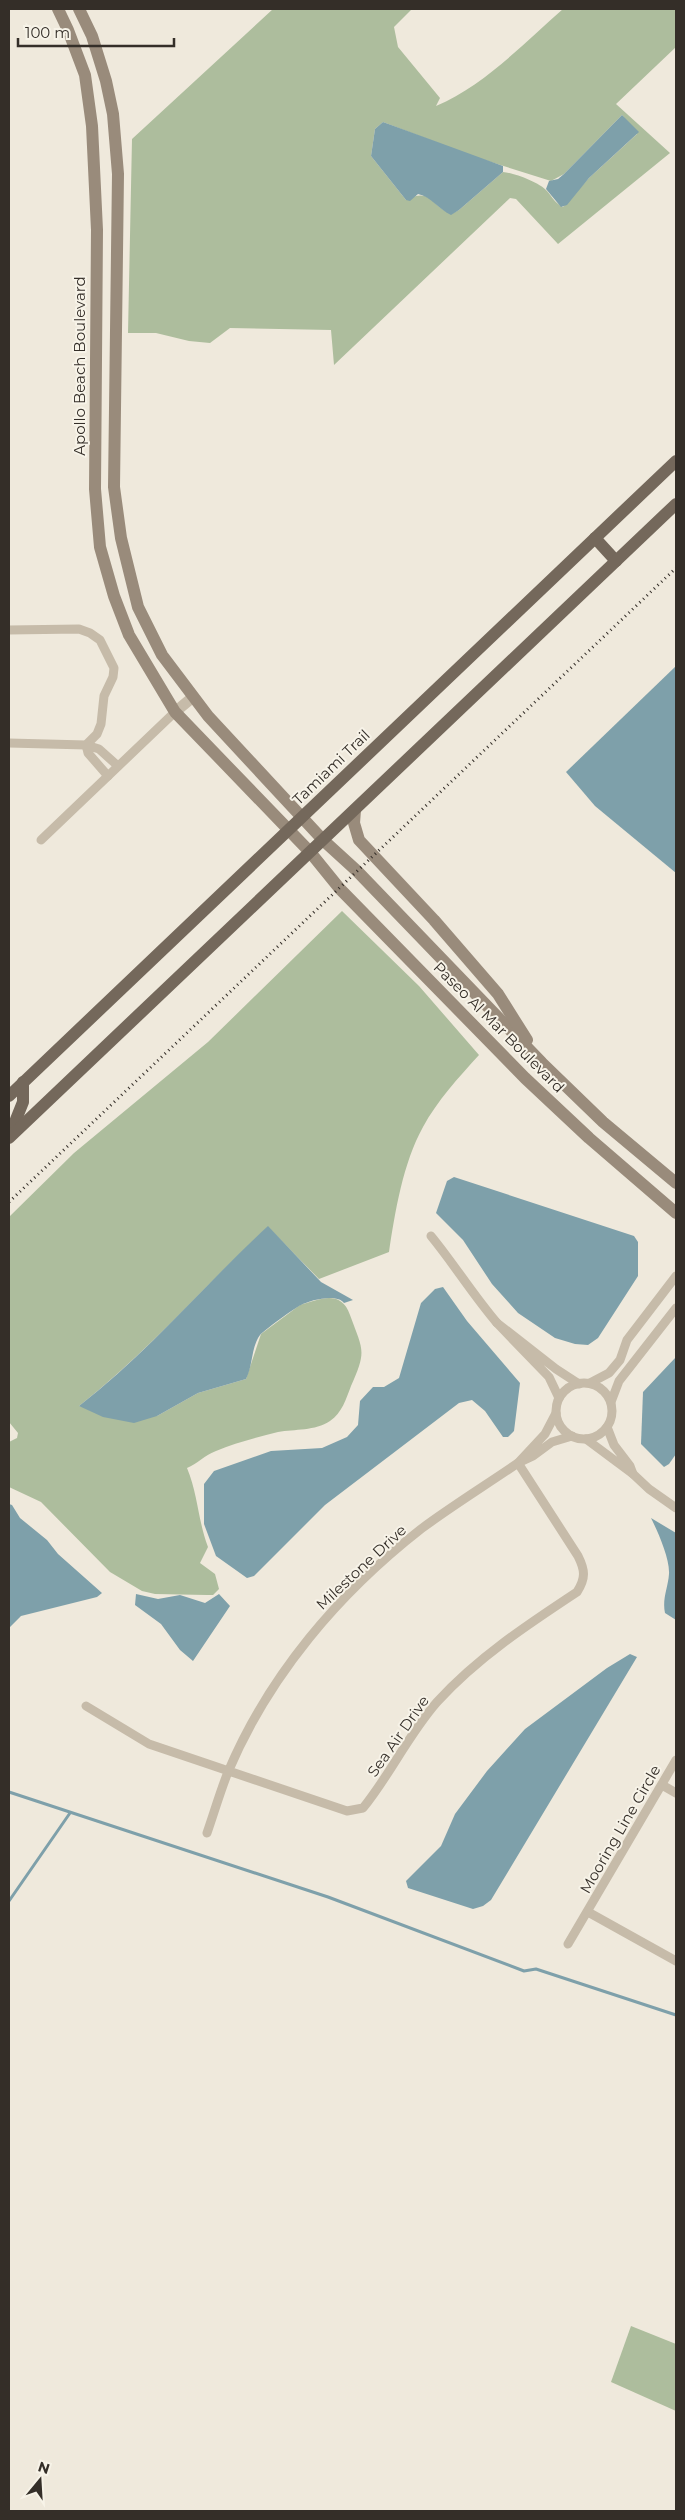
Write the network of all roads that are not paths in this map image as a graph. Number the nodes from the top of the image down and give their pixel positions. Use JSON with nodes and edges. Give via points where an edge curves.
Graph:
{"nodes":[{"id":1,"x":58,"y":9,"type":"edge"},
{"id":2,"x":79,"y":9,"type":"edge"},
{"id":3,"x":676,"y":461,"type":"edge"},
{"id":4,"x":676,"y":504,"type":"edge"},
{"id":5,"x":595,"y":538,"type":"junction"},
{"id":6,"x":616,"y":561,"type":"junction"},
{"id":7,"x":9,"y":630,"type":"edge"},
{"id":8,"x":193,"y":697,"type":"junction"},
{"id":9,"x":175,"y":712,"type":"junction"},
{"id":10,"x":9,"y":743,"type":"edge"},
{"id":11,"x":86,"y":745,"type":"junction"},
{"id":12,"x":118,"y":766,"type":"junction"},
{"id":13,"x":108,"y":776,"type":"junction"},
{"id":14,"x":355,"y":810,"type":"junction"},
{"id":15,"x":302,"y":817,"type":"junction"},
{"id":16,"x":289,"y":830,"type":"junction"},
{"id":17,"x":41,"y":840,"type":"dead end"},
{"id":18,"x":323,"y":840,"type":"junction"},
{"id":19,"x":310,"y":852,"type":"junction"},
{"id":20,"x":542,"y":1063,"type":"junction"},
{"id":21,"x":23,"y":1082,"type":"junction"},
{"id":22,"x":9,"y":1096,"type":"edge"},
{"id":23,"x":9,"y":1137,"type":"edge"},
{"id":24,"x":676,"y":1182,"type":"edge"},
{"id":25,"x":676,"y":1213,"type":"edge"},
{"id":26,"x":431,"y":1236,"type":"dead end"},
{"id":27,"x":676,"y":1276,"type":"edge"},
{"id":28,"x":676,"y":1308,"type":"edge"},
{"id":29,"x":497,"y":1323,"type":"junction"},
{"id":30,"x":590,"y":1383,"type":"junction"},
{"id":31,"x":579,"y":1384,"type":"junction"},
{"id":32,"x":559,"y":1398,"type":"junction"},
{"id":33,"x":611,"y":1402,"type":"junction"},
{"id":34,"x":556,"y":1413,"type":"junction"},
{"id":35,"x":607,"y":1427,"type":"junction"},
{"id":36,"x":572,"y":1436,"type":"junction"},
{"id":37,"x":586,"y":1439,"type":"junction"},
{"id":38,"x":518,"y":1463,"type":"junction"},
{"id":39,"x":633,"y":1474,"type":"junction"},
{"id":40,"x":676,"y":1508,"type":"edge"},
{"id":41,"x":86,"y":1706,"type":"dead end"},
{"id":42,"x":676,"y":1760,"type":"edge"},
{"id":43,"x":228,"y":1772,"type":"junction"},
{"id":44,"x":662,"y":1785,"type":"junction"},
{"id":45,"x":676,"y":1793,"type":"edge"},
{"id":46,"x":207,"y":1833,"type":"dead end"},
{"id":47,"x":588,"y":1912,"type":"junction"},
{"id":48,"x":568,"y":1944,"type":"dead end"},
{"id":49,"x":676,"y":1961,"type":"edge"}],
"edges":[{"from":1,"to":9,"type":"main road","name":"Apollo Beach Boulevard","via":[[85,75],[95,156],[95,482],[100,547],[129,635]]},
{"from":2,"to":8,"type":"main road","via":[[92,36],[106,81],[113,114],[118,174],[114,487],[121,538],[138,607],[162,655]]},
{"from":3,"to":5,"type":"main road","name":"Tamiami Trail"},
{"from":4,"to":6,"type":"main road"},
{"from":5,"to":6,"type":"main road"},
{"from":5,"to":15,"type":"main road","name":"Tamiami Trail"},
{"from":6,"to":14,"type":"main road"},
{"from":7,"to":11,"type":"street","via":[[74,629],[90,633],[100,640],[114,668],[113,677],[104,696],[101,724],[97,734]]},
{"from":8,"to":9,"type":"street"},
{"from":8,"to":15,"type":"main road"},
{"from":9,"to":12,"type":"street"},
{"from":9,"to":16,"type":"main road","name":"Apollo Beach Boulevard"},
{"from":10,"to":11,"type":"street"},
{"from":11,"to":12,"type":"street","via":[[99,749]]},
{"from":11,"to":13,"type":"street","via":[[88,753]]},
{"from":12,"to":13,"type":"street"},
{"from":13,"to":17,"type":"street"},
{"from":14,"to":18,"type":"main road"},
{"from":14,"to":20,"type":"main road","via":[[354,823],[359,840],[498,994]]},
{"from":15,"to":16,"type":"main road","name":"Tamiami Trail"},
{"from":15,"to":18,"type":"main road"},
{"from":16,"to":19,"type":"main road","name":"Apollo Beach Boulevard"},
{"from":16,"to":21,"type":"main road","name":"Tamiami Trail"},
{"from":18,"to":19,"type":"main road"},
{"from":18,"to":20,"type":"main road","name":"Paseo Al Mar Boulevard","via":[[357,871]]},
{"from":19,"to":23,"type":"main road"},
{"from":19,"to":25,"type":"main road","name":"Paseo Al Mar Boulevard","via":[[340,889],[526,1078]]},
{"from":20,"to":24,"type":"main road","name":"Paseo Al Mar Boulevard","via":[[603,1122]]},
{"from":21,"to":22,"type":"main road","name":"Tamiami Trail"},
{"from":21,"to":23,"type":"main road","via":[[23,1102]]},
{"from":26,"to":29,"type":"street","via":[[477,1301]]},
{"from":27,"to":30,"type":"street","via":[[627,1340],[620,1360],[609,1373]]},
{"from":28,"to":33,"type":"street","via":[[619,1381]]},
{"from":29,"to":31,"type":"street"},
{"from":29,"to":32,"type":"street","via":[[549,1376]]},
{"from":30,"to":31,"type":"street"},
{"from":30,"to":33,"type":"street","via":[[603,1390]]},
{"from":31,"to":32,"type":"street","via":[[569,1387]]},
{"from":32,"to":34,"type":"street"},
{"from":33,"to":35,"type":"street","via":[[612,1416]]},
{"from":34,"to":36,"type":"street","via":[[561,1426]]},
{"from":34,"to":38,"type":"street","name":"Milestone Drive","via":[[545,1434]]},
{"from":35,"to":37,"type":"street","via":[[600,1434]]},
{"from":35,"to":39,"type":"street","via":[[614,1445]]},
{"from":36,"to":37,"type":"street"},
{"from":36,"to":38,"type":"street","name":"Milestone Drive","via":[[552,1442]]},
{"from":37,"to":39,"type":"street"},
{"from":38,"to":43,"type":"street","name":"Milestone Drive","via":[[422,1529],[336,1606],[294,1656],[256,1717]]},
{"from":38,"to":43,"type":"street","name":"Sea Air Drive","via":[[584,1568],[584,1581],[577,1592],[514,1633],[436,1703],[362,1808],[347,1811]]},
{"from":39,"to":40,"type":"street","via":[[649,1490]]},
{"from":41,"to":43,"type":"street","name":"Sea Air Drive","via":[[149,1744]]},
{"from":42,"to":44,"type":"street","name":"Mooring Line Circle"},
{"from":43,"to":46,"type":"street","name":"Milestone Drive"},
{"from":44,"to":45,"type":"street"},
{"from":44,"to":47,"type":"street","name":"Mooring Line Circle"},
{"from":47,"to":48,"type":"street","name":"Mooring Line Circle"},
{"from":47,"to":49,"type":"street","name":"Mooring Line Circle"}]}
